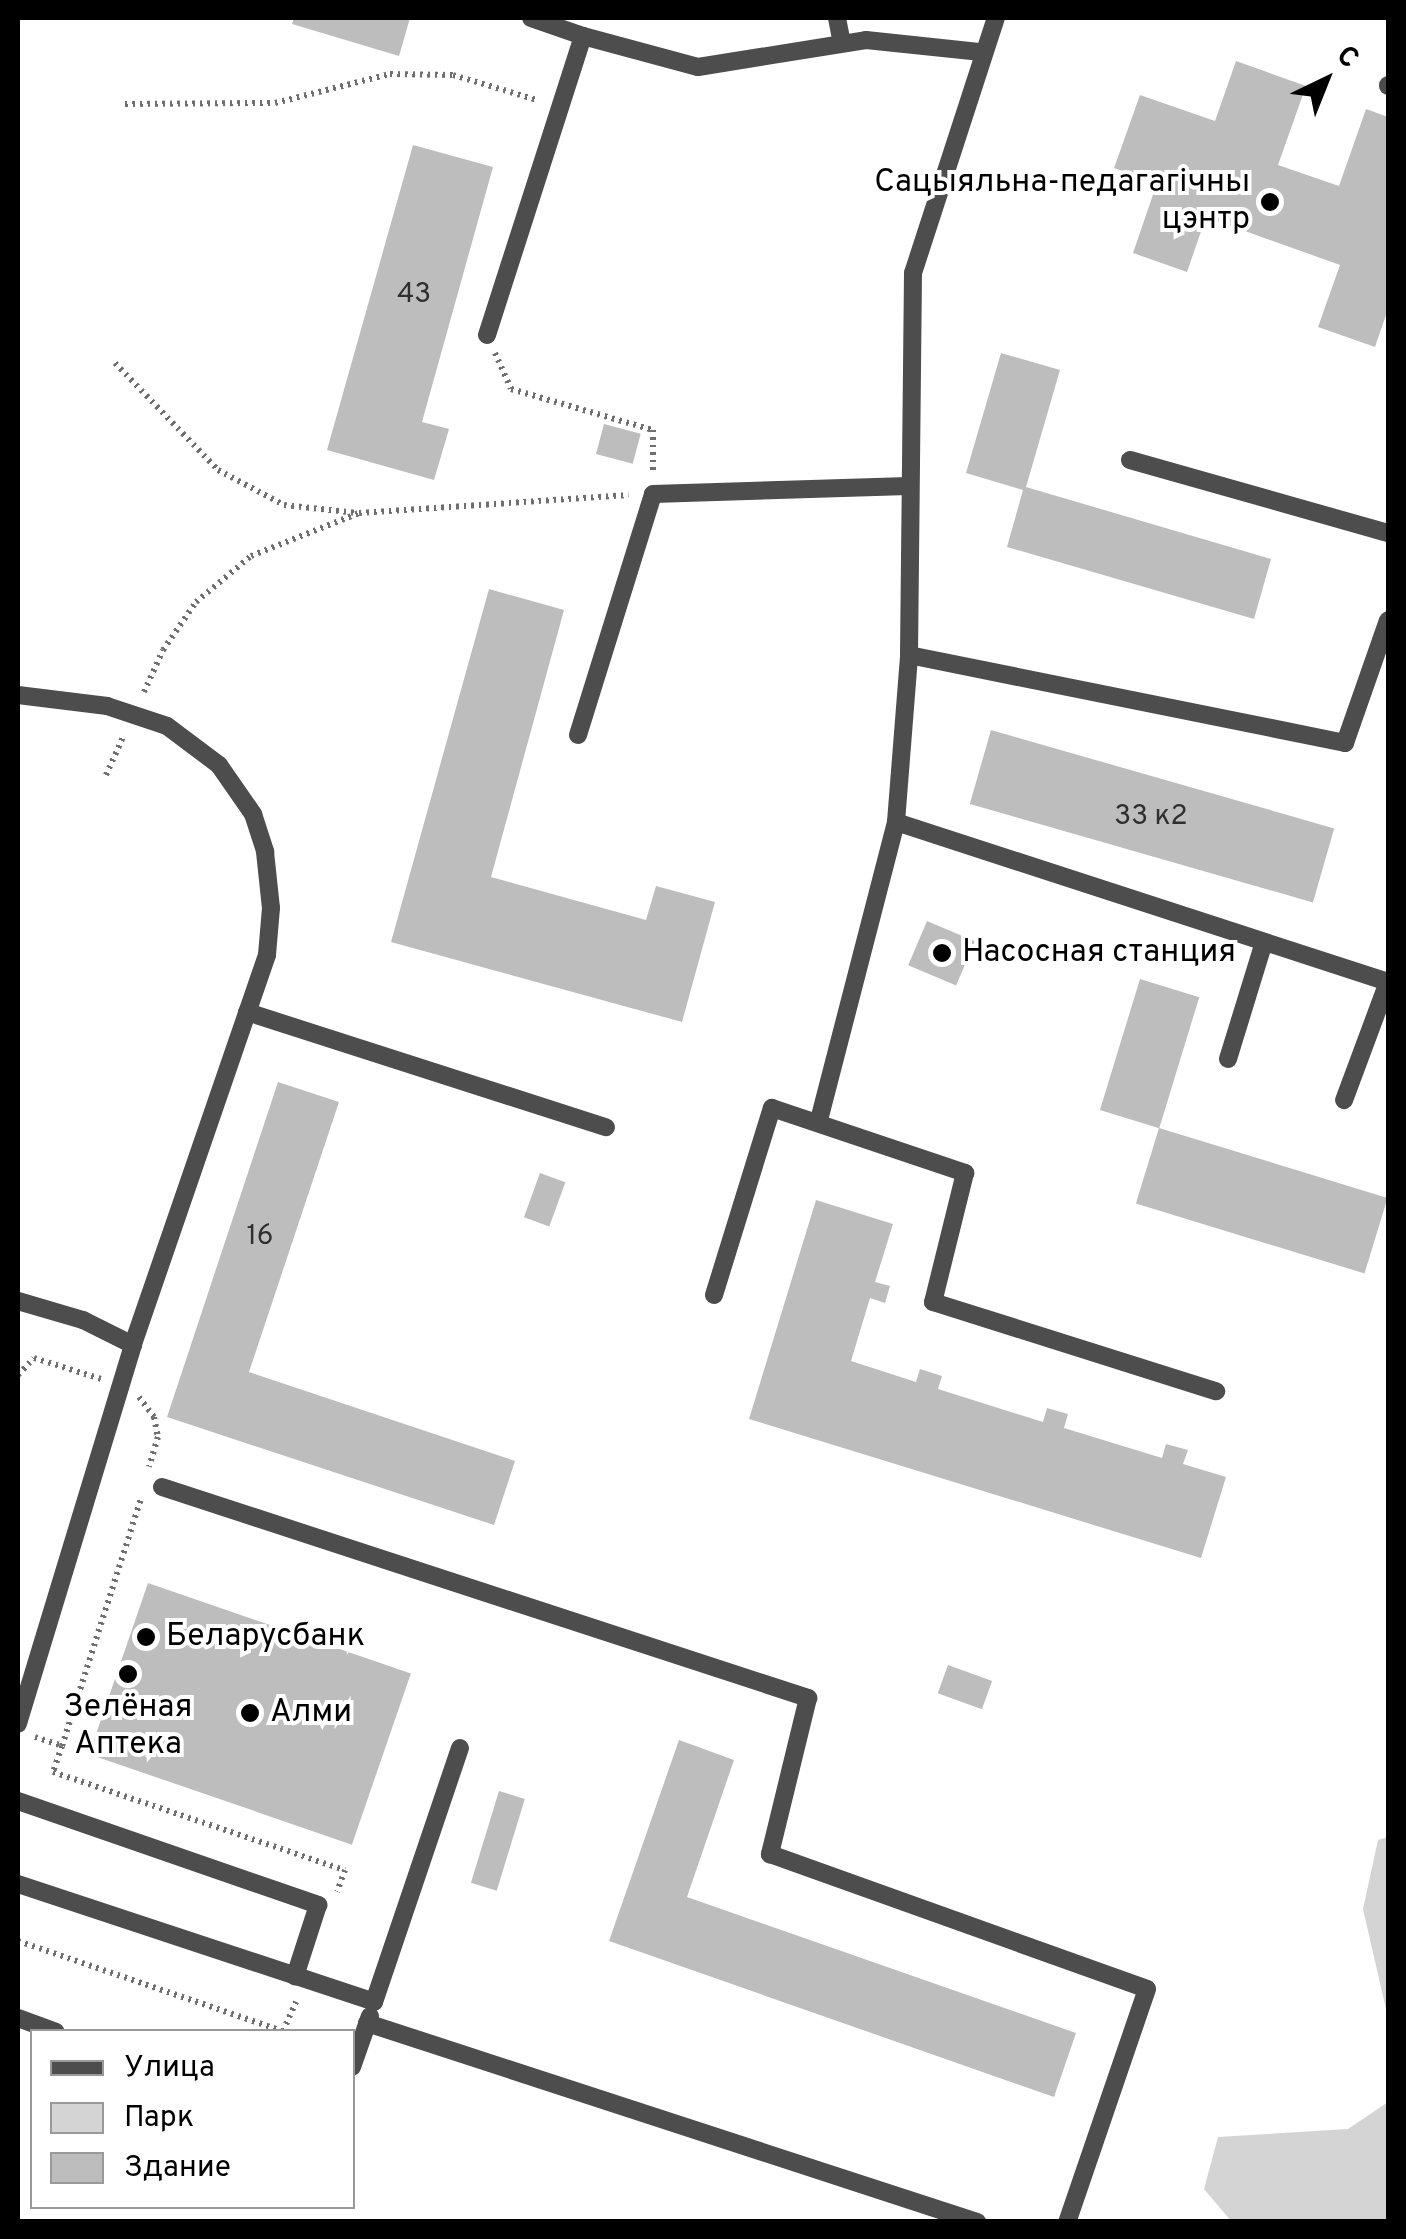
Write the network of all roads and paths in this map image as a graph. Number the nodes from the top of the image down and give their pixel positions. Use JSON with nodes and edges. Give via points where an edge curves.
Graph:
{"nodes":[{"id":1,"x":530,"y":18,"type":"edge"},
{"id":2,"x":837,"y":18,"type":"edge"},
{"id":3,"x":996,"y":18,"type":"edge"},
{"id":4,"x":583,"y":36,"type":"junction"},
{"id":5,"x":842,"y":44,"type":"junction"},
{"id":6,"x":982,"y":52,"type":"junction"},
{"id":7,"x":125,"y":104,"type":"dead end"},
{"id":8,"x":560,"y":106,"type":"junction"},
{"id":9,"x":487,"y":335,"type":"joint"},
{"id":10,"x":115,"y":362,"type":"dead end"},
{"id":11,"x":1130,"y":460,"type":"dead end"},
{"id":12,"x":908,"y":486,"type":"junction"},
{"id":13,"x":653,"y":494,"type":"junction"},
{"id":14,"x":359,"y":513,"type":"junction"},
{"id":15,"x":1388,"y":533,"type":"edge"},
{"id":16,"x":1388,"y":620,"type":"edge"},
{"id":17,"x":909,"y":656,"type":"junction"},
{"id":18,"x":18,"y":695,"type":"edge"},
{"id":19,"x":134,"y":714,"type":"junction"},
{"id":20,"x":578,"y":735,"type":"dead end"},
{"id":21,"x":106,"y":775,"type":"dead end"},
{"id":22,"x":896,"y":822,"type":"junction"},
{"id":23,"x":1264,"y":942,"type":"junction"},
{"id":24,"x":248,"y":1012,"type":"junction"},
{"id":25,"x":1228,"y":1059,"type":"dead end"},
{"id":26,"x":1344,"y":1100,"type":"dead end"},
{"id":27,"x":819,"y":1120,"type":"junction"},
{"id":28,"x":606,"y":1126,"type":"dead end"},
{"id":29,"x":714,"y":1295,"type":"dead end"},
{"id":30,"x":18,"y":1301,"type":"edge"},
{"id":31,"x":134,"y":1345,"type":"junction"},
{"id":32,"x":1216,"y":1390,"type":"dead end"},
{"id":33,"x":162,"y":1487,"type":"dead end"},
{"id":34,"x":124,"y":1562,"type":"dead end"},
{"id":35,"x":18,"y":1728,"type":"edge"},
{"id":36,"x":62,"y":1746,"type":"junction"},
{"id":37,"x":460,"y":1748,"type":"dead end"},
{"id":38,"x":18,"y":1801,"type":"edge"},
{"id":39,"x":18,"y":1884,"type":"edge"},
{"id":40,"x":332,"y":1906,"type":"dead end"},
{"id":41,"x":18,"y":1942,"type":"edge"},
{"id":42,"x":300,"y":1978,"type":"junction"},
{"id":43,"x":374,"y":2002,"type":"junction"},
{"id":44,"x":18,"y":2018,"type":"edge"},
{"id":45,"x":367,"y":2023,"type":"junction"},
{"id":46,"x":48,"y":2029,"type":"edge"},
{"id":47,"x":274,"y":2029,"type":"edge"},
{"id":48,"x":284,"y":2029,"type":"edge"},
{"id":49,"x":355,"y":2059,"type":"edge"},
{"id":50,"x":977,"y":2222,"type":"edge"},
{"id":51,"x":1067,"y":2222,"type":"edge"}],
"edges":[{"from":1,"to":4,"type":"lane"},
{"from":2,"to":5,"type":"lane"},
{"from":3,"to":6,"type":"lane"},
{"from":4,"to":5,"type":"lane","via":[[698,67]]},
{"from":4,"to":8,"type":"lane"},
{"from":5,"to":6,"type":"lane","via":[[866,40]]},
{"from":6,"to":12,"type":"lane","via":[[914,273]]},
{"from":7,"to":8,"type":"path","via":[[276,102],[390,74],[453,75]]},
{"from":8,"to":9,"type":"lane"},
{"from":9,"to":13,"type":"path","via":[[511,389],[653,430]]},
{"from":10,"to":14,"type":"path","via":[[218,470],[284,505]]},
{"from":11,"to":15,"type":"lane"},
{"from":12,"to":13,"type":"lane"},
{"from":12,"to":17,"type":"lane"},
{"from":13,"to":14,"type":"path"},
{"from":13,"to":20,"type":"lane"},
{"from":14,"to":19,"type":"path","via":[[250,556],[196,602],[163,650]]},
{"from":16,"to":17,"type":"lane","via":[[1345,744]]},
{"from":17,"to":22,"type":"lane"},
{"from":18,"to":19,"type":"lane"},
{"from":19,"to":21,"type":"path"},
{"from":19,"to":24,"type":"lane","via":[[166,726],[219,765],[253,814],[272,908],[267,955]]},
{"from":22,"to":23,"type":"lane"},
{"from":22,"to":27,"type":"lane"},
{"from":23,"to":25,"type":"lane"},
{"from":23,"to":26,"type":"lane","via":[[1388,982]]},
{"from":24,"to":28,"type":"lane"},
{"from":24,"to":31,"type":"lane"},
{"from":27,"to":29,"type":"lane","via":[[772,1108]]},
{"from":27,"to":32,"type":"lane","via":[[965,1173],[933,1302]]},
{"from":30,"to":31,"type":"lane","via":[[83,1320]]},
{"from":31,"to":35,"type":"lane"},
{"from":33,"to":51,"type":"lane","via":[[808,1698],[770,1854],[1147,1989]]},
{"from":34,"to":36,"type":"path"},
{"from":35,"to":36,"type":"path"},
{"from":36,"to":40,"type":"path","via":[[53,1772],[345,1870]]},
{"from":37,"to":43,"type":"lane"},
{"from":38,"to":42,"type":"lane","via":[[318,1905]]},
{"from":39,"to":42,"type":"lane"},
{"from":41,"to":47,"type":"path"},
{"from":42,"to":43,"type":"lane"},
{"from":42,"to":48,"type":"path"},
{"from":43,"to":45,"type":"lane"},
{"from":44,"to":46,"type":"lane"},
{"from":45,"to":49,"type":"lane"},
{"from":45,"to":50,"type":"lane"}]}
